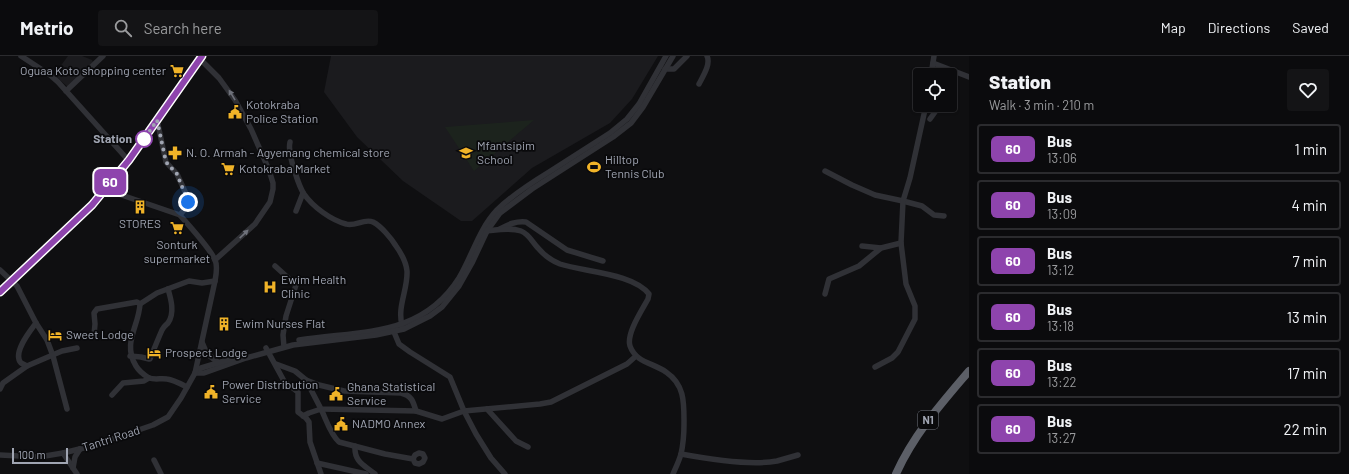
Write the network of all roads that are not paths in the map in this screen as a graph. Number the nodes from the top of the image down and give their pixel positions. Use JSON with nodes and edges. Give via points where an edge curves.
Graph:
{"nodes":[{"id":1,"x":21,"y":56,"type":"edge"},
{"id":2,"x":103,"y":56,"type":"edge"},
{"id":3,"x":666,"y":56,"type":"edge"},
{"id":4,"x":673,"y":56,"type":"edge"},
{"id":5,"x":687,"y":56,"type":"edge"},
{"id":6,"x":707,"y":56,"type":"edge"},
{"id":7,"x":934,"y":56,"type":"edge"},
{"id":8,"x":201,"y":57,"type":"edge"},
{"id":9,"x":933,"y":63,"type":"junction"},
{"id":10,"x":932,"y":68,"type":"edge"},
{"id":11,"x":665,"y":69,"type":"junction"},
{"id":12,"x":969,"y":77,"type":"edge"},
{"id":13,"x":699,"y":84,"type":"dead end"},
{"id":14,"x":66,"y":92,"type":"junction"},
{"id":15,"x":924,"y":112,"type":"edge"},
{"id":16,"x":935,"y":112,"type":"edge"},
{"id":17,"x":930,"y":119,"type":"dead end"},
{"id":18,"x":157,"y":120,"type":"junction"},
{"id":19,"x":290,"y":142,"type":"dead end"},
{"id":20,"x":129,"y":160,"type":"junction"},
{"id":21,"x":825,"y":171,"type":"dead end"},
{"id":22,"x":104,"y":189,"type":"junction"},
{"id":23,"x":303,"y":193,"type":"junction"},
{"id":24,"x":903,"y":201,"type":"junction"},
{"id":25,"x":296,"y":211,"type":"dead end"},
{"id":26,"x":180,"y":215,"type":"junction"},
{"id":27,"x":944,"y":216,"type":"dead end"},
{"id":28,"x":500,"y":229,"type":"junction"},
{"id":29,"x":484,"y":231,"type":"junction"},
{"id":30,"x":901,"y":243,"type":"junction"},
{"id":31,"x":862,"y":246,"type":"dead end"},
{"id":32,"x":881,"y":248,"type":"junction"},
{"id":33,"x":215,"y":260,"type":"junction"},
{"id":34,"x":603,"y":261,"type":"dead end"},
{"id":35,"x":275,"y":266,"type":"dead end"},
{"id":36,"x":0,"y":270,"type":"edge"},
{"id":37,"x":12,"y":281,"type":"junction"},
{"id":38,"x":215,"y":281,"type":"junction"},
{"id":39,"x":168,"y":289,"type":"junction"},
{"id":40,"x":0,"y":292,"type":"edge"},
{"id":41,"x":825,"y":294,"type":"dead end"},
{"id":42,"x":140,"y":304,"type":"junction"},
{"id":43,"x":36,"y":323,"type":"junction"},
{"id":44,"x":402,"y":325,"type":"junction"},
{"id":45,"x":394,"y":332,"type":"junction"},
{"id":46,"x":94,"y":335,"type":"dead end"},
{"id":47,"x":202,"y":341,"type":"junction"},
{"id":48,"x":284,"y":345,"type":"junction"},
{"id":49,"x":77,"y":348,"type":"dead end"},
{"id":50,"x":267,"y":350,"type":"junction"},
{"id":51,"x":53,"y":356,"type":"junction"},
{"id":52,"x":130,"y":356,"type":"junction"},
{"id":53,"x":636,"y":356,"type":"junction"},
{"id":54,"x":219,"y":363,"type":"junction"},
{"id":55,"x":276,"y":364,"type":"junction"},
{"id":56,"x":27,"y":366,"type":"junction"},
{"id":57,"x":875,"y":367,"type":"dead end"},
{"id":58,"x":969,"y":371,"type":"edge"},
{"id":59,"x":195,"y":373,"type":"junction"},
{"id":60,"x":149,"y":378,"type":"junction"},
{"id":61,"x":306,"y":380,"type":"junction"},
{"id":62,"x":187,"y":387,"type":"junction"},
{"id":63,"x":0,"y":389,"type":"edge"},
{"id":64,"x":112,"y":395,"type":"dead end"},
{"id":65,"x":321,"y":408,"type":"junction"},
{"id":66,"x":67,"y":409,"type":"dead end"},
{"id":67,"x":487,"y":409,"type":"junction"},
{"id":68,"x":416,"y":411,"type":"junction"},
{"id":69,"x":464,"y":411,"type":"junction"},
{"id":70,"x":303,"y":416,"type":"junction"},
{"id":71,"x":355,"y":446,"type":"junction"},
{"id":72,"x":528,"y":447,"type":"dead end"},
{"id":73,"x":80,"y":449,"type":"junction"},
{"id":74,"x":63,"y":454,"type":"junction"},
{"id":75,"x":681,"y":454,"type":"junction"},
{"id":76,"x":0,"y":455,"type":"edge"},
{"id":77,"x":798,"y":455,"type":"dead end"},
{"id":78,"x":413,"y":459,"type":"dead end"},
{"id":79,"x":154,"y":460,"type":"dead end"},
{"id":80,"x":317,"y":463,"type":"junction"},
{"id":81,"x":73,"y":468,"type":"junction"},
{"id":82,"x":77,"y":474,"type":"edge"},
{"id":83,"x":160,"y":474,"type":"edge"},
{"id":84,"x":321,"y":474,"type":"edge"},
{"id":85,"x":366,"y":474,"type":"edge"},
{"id":86,"x":375,"y":474,"type":"edge"},
{"id":87,"x":505,"y":474,"type":"edge"},
{"id":88,"x":673,"y":474,"type":"edge"},
{"id":89,"x":896,"y":474,"type":"edge"}],
"edges":[{"from":1,"to":14,"type":"street","via":[[50,75]]},
{"from":2,"to":14,"type":"street"},
{"from":3,"to":29,"type":"street","via":[[639,104],[627,119],[610,133],[505,202],[492,216]]},
{"from":4,"to":11,"type":"street"},
{"from":5,"to":11,"type":"street","via":[[674,69]]},
{"from":6,"to":13,"type":"street","via":[[708,64]]},
{"from":7,"to":9,"type":"street"},
{"from":8,"to":18,"type":"street"},
{"from":33,"to":8,"type":"street","one_way":true,"via":[[255,224],[270,202],[273,183],[252,129],[228,89]]},
{"from":9,"to":10,"type":"street"},
{"from":9,"to":12,"type":"street"},
{"from":11,"to":29,"type":"street","via":[[644,107],[631,123],[532,188],[507,207]]},
{"from":14,"to":20,"type":"street"},
{"from":15,"to":24,"type":"street"},
{"from":16,"to":17,"type":"street"},
{"from":18,"to":20,"type":"street"},
{"from":18,"to":26,"type":"street","via":[[166,162],[177,174],[187,196],[188,202]]},
{"from":19,"to":23,"type":"street","via":[[291,159]]},
{"from":20,"to":22,"type":"street"},
{"from":21,"to":24,"type":"street","via":[[875,195]]},
{"from":22,"to":26,"type":"street"},
{"from":22,"to":37,"type":"street","via":[[92,205]]},
{"from":23,"to":25,"type":"street"},
{"from":23,"to":44,"type":"street","via":[[329,216],[347,224],[374,222],[395,244],[407,271],[400,316]]},
{"from":24,"to":27,"type":"street","via":[[924,207],[934,215]]},
{"from":24,"to":30,"type":"street"},
{"from":26,"to":33,"type":"street"},
{"from":28,"to":29,"type":"street"},
{"from":28,"to":34,"type":"street","via":[[510,223],[526,222],[567,250]]},
{"from":28,"to":53,"type":"street","via":[[523,232],[550,259],[560,264],[602,272],[645,289],[649,294],[648,299],[629,338]]},
{"from":29,"to":44,"type":"street","via":[[450,290],[428,311]]},
{"from":29,"to":45,"type":"street","via":[[466,275],[447,301],[418,323]]},
{"from":30,"to":32,"type":"street"},
{"from":30,"to":57,"type":"street","via":[[906,284],[915,306],[915,319],[898,352]]},
{"from":31,"to":32,"type":"street"},
{"from":32,"to":41,"type":"street","via":[[859,266],[829,279]]},
{"from":33,"to":38,"type":"street","name":"Tantri Road"},
{"from":35,"to":48,"type":"street","via":[[296,285],[287,309]]},
{"from":36,"to":37,"type":"street"},
{"from":37,"to":40,"type":"street"},
{"from":37,"to":43,"type":"street"},
{"from":38,"to":39,"type":"street","via":[[189,281]]},
{"from":38,"to":47,"type":"street","name":"Tantri Road"},
{"from":39,"to":42,"type":"street"},
{"from":39,"to":52,"type":"street","via":[[172,302],[170,316],[149,360]]},
{"from":42,"to":46,"type":"street","via":[[137,302],[97,309],[94,312]]},
{"from":42,"to":52,"type":"street"},
{"from":43,"to":51,"type":"street"},
{"from":43,"to":56,"type":"street","via":[[19,352],[18,357]]},
{"from":44,"to":48,"type":"street","via":[[324,336]]},
{"from":45,"to":48,"type":"street"},
{"from":45,"to":69,"type":"street","via":[[399,344],[450,377]]},
{"from":47,"to":54,"type":"street","via":[[207,354]]},
{"from":47,"to":59,"type":"street","name":"Tantri Road"},
{"from":48,"to":50,"type":"street"},
{"from":49,"to":51,"type":"street"},
{"from":50,"to":54,"type":"street"},
{"from":50,"to":55,"type":"street"},
{"from":50,"to":59,"type":"street","via":[[204,373]]},
{"from":51,"to":56,"type":"street"},
{"from":51,"to":66,"type":"street"},
{"from":52,"to":60,"type":"street","via":[[137,368]]},
{"from":53,"to":67,"type":"street","via":[[627,364],[551,402]]},
{"from":53,"to":75,"type":"street","via":[[665,371],[681,389],[684,402]]},
{"from":54,"to":59,"type":"street","via":[[201,368]]},
{"from":55,"to":61,"type":"street","via":[[295,371]]},
{"from":55,"to":70,"type":"street","via":[[284,380],[298,392],[298,412]]},
{"from":56,"to":63,"type":"street","via":[[3,383]]},
{"from":58,"to":89,"type":"highway","number":"N1","via":[[922,428]]},
{"from":59,"to":62,"type":"street","name":"Tantri Road"},
{"from":60,"to":62,"type":"street","via":[[173,380]]},
{"from":60,"to":64,"type":"street","via":[[144,381],[123,383]]},
{"from":61,"to":65,"type":"street"},
{"from":61,"to":68,"type":"street","via":[[344,390],[401,392],[413,399]]},
{"from":62,"to":73,"type":"street","name":"Tantri Road","via":[[163,420]]},
{"from":65,"to":68,"type":"street"},
{"from":65,"to":70,"type":"street"},
{"from":65,"to":71,"type":"street","via":[[336,440]]},
{"from":67,"to":69,"type":"street"},
{"from":67,"to":72,"type":"street","via":[[516,441]]},
{"from":68,"to":69,"type":"street","via":[[442,419]]},
{"from":69,"to":87,"type":"street","via":[[491,458]]},
{"from":70,"to":80,"type":"street","via":[[308,422],[310,442]]},
{"from":71,"to":78,"type":"street"},
{"from":71,"to":86,"type":"street","via":[[356,457],[363,466]]},
{"from":73,"to":74,"type":"street","name":"Tantri Road"},
{"from":73,"to":81,"type":"street"},
{"from":74,"to":76,"type":"street","name":"Tantri Road","via":[[39,457]]},
{"from":74,"to":81,"type":"street"},
{"from":75,"to":77,"type":"street","via":[[707,459],[756,462],[776,461]]},
{"from":75,"to":88,"type":"street"},
{"from":79,"to":83,"type":"street"},
{"from":80,"to":84,"type":"street"},
{"from":80,"to":85,"type":"street"},
{"from":81,"to":82,"type":"street"}]}
